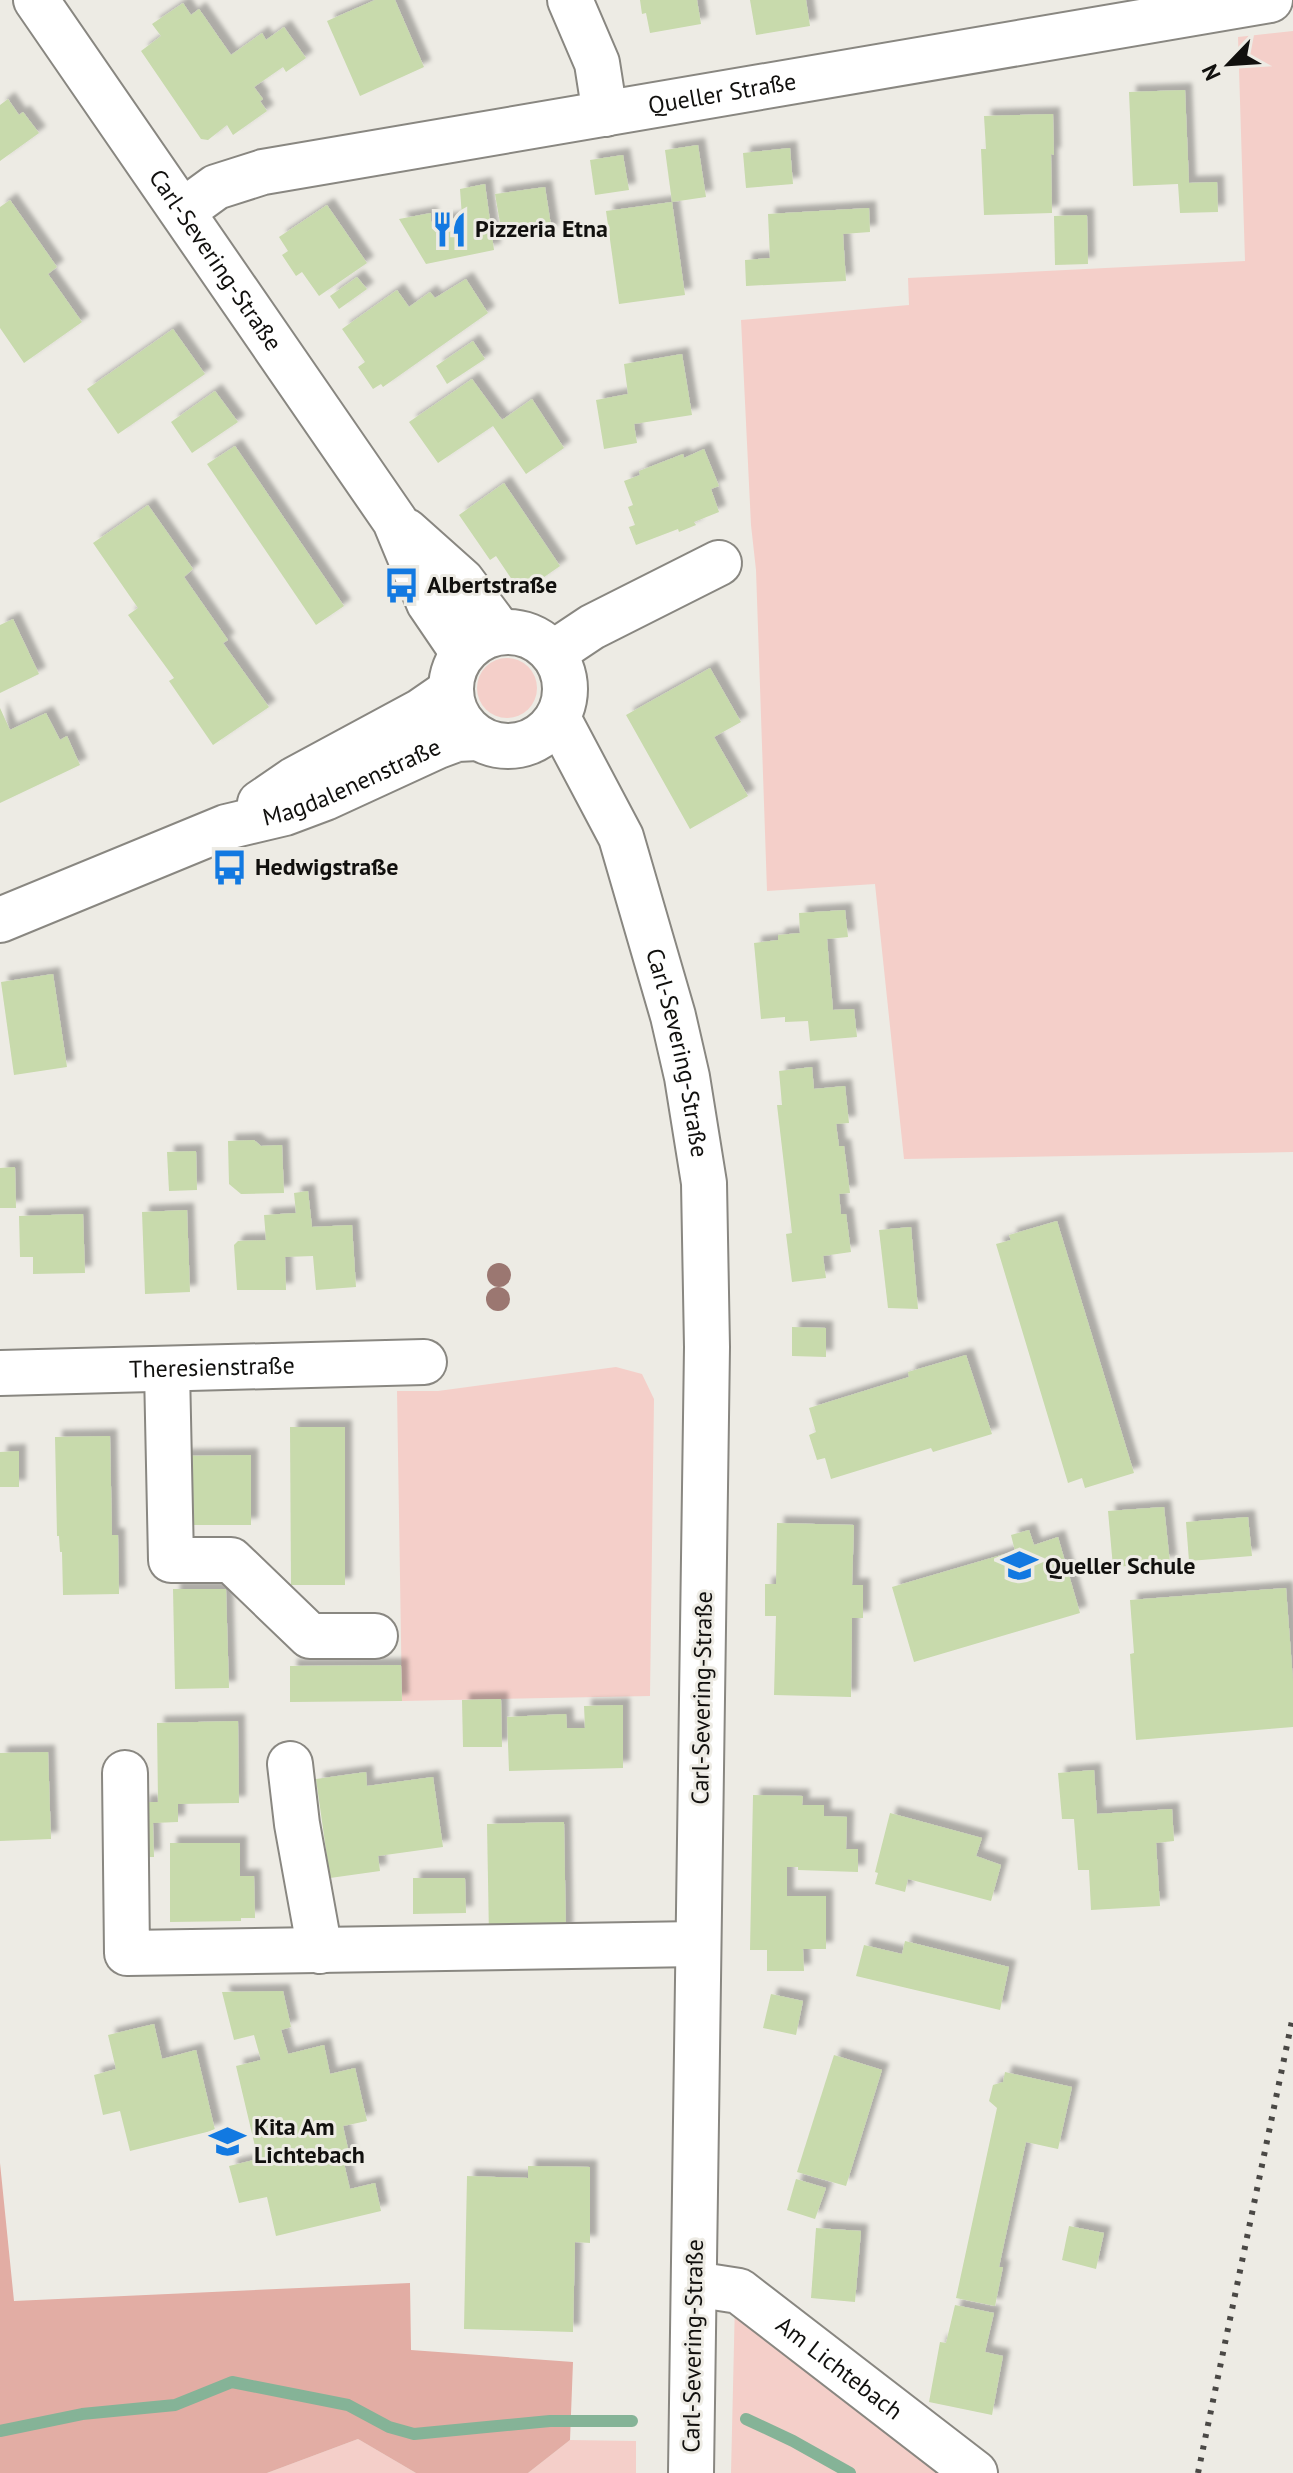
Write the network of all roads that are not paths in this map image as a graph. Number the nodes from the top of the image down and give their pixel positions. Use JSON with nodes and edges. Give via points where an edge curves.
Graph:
{"nodes":[{"id":1,"x":36,"y":0,"type":"edge"},
{"id":2,"x":570,"y":0,"type":"edge"},
{"id":3,"x":1270,"y":0,"type":"edge"},
{"id":4,"x":605,"y":114,"type":"junction"},
{"id":5,"x":183,"y":211,"type":"junction"},
{"id":6,"x":719,"y":563,"type":"dead end"},
{"id":7,"x":553,"y":653,"type":"junction"},
{"id":8,"x":471,"y":658,"type":"junction"},
{"id":9,"x":542,"y":731,"type":"junction"},
{"id":10,"x":477,"y":738,"type":"junction"},
{"id":11,"x":226,"y":827,"type":"junction"},
{"id":12,"x":0,"y":920,"type":"edge"},
{"id":13,"x":424,"y":1362,"type":"dead end"},
{"id":14,"x":167,"y":1370,"type":"junction"},
{"id":15,"x":0,"y":1373,"type":"edge"},
{"id":16,"x":375,"y":1636,"type":"dead end"},
{"id":17,"x":290,"y":1764,"type":"dead end"},
{"id":18,"x":125,"y":1773,"type":"dead end"},
{"id":19,"x":698,"y":1944,"type":"junction"},
{"id":20,"x":320,"y":1951,"type":"junction"},
{"id":21,"x":694,"y":2284,"type":"junction"},
{"id":22,"x":691,"y":2473,"type":"edge"},
{"id":23,"x":975,"y":2473,"type":"edge"}],
"edges":[{"from":1,"to":5,"type":"street","name":"Carl-Severing-Straße"},
{"from":2,"to":4,"type":"street","via":[[597,63]]},
{"from":3,"to":4,"type":"street","name":"Queller Straße"},
{"from":4,"to":5,"type":"street","name":"Queller Straße","via":[[263,172],[216,187]]},
{"from":5,"to":8,"type":"street","name":"Carl-Severing-Straße","via":[[395,521],[429,603]]},
{"from":6,"to":7,"type":"street","via":[[592,627]]},
{"from":7,"to":8,"type":"street","via":[[520,633]]},
{"from":7,"to":9,"type":"street","via":[[566,685],[564,702]]},
{"from":8,"to":10,"type":"street","via":[[454,709]]},
{"from":8,"to":11,"type":"street","name":"Magdalenenstraße","via":[[421,711],[295,779]]},
{"from":9,"to":10,"type":"street","via":[[509,747]]},
{"from":9,"to":19,"type":"street","name":"Carl-Severing-Straße","via":[[621,837],[673,1016],[704,1194],[707,1347]]},
{"from":10,"to":11,"type":"street","name":"Magdalenenstraße","via":[[438,746],[285,813]]},
{"from":11,"to":12,"type":"street","name":"Magdalenenstraße"},
{"from":13,"to":14,"type":"street","name":"Theresienstraße"},
{"from":14,"to":15,"type":"street","name":"Theresienstraße"},
{"from":14,"to":16,"type":"street","via":[[171,1560],[231,1560],[310,1636]]},
{"from":17,"to":20,"type":"street"},
{"from":18,"to":20,"type":"street","via":[[127,1953]]},
{"from":19,"to":20,"type":"street"},
{"from":19,"to":21,"type":"street","name":"Carl-Severing-Straße"},
{"from":21,"to":22,"type":"street","name":"Carl-Severing-Straße"},
{"from":21,"to":23,"type":"street","name":"Am Lichtebach","via":[[739,2291]]}]}
